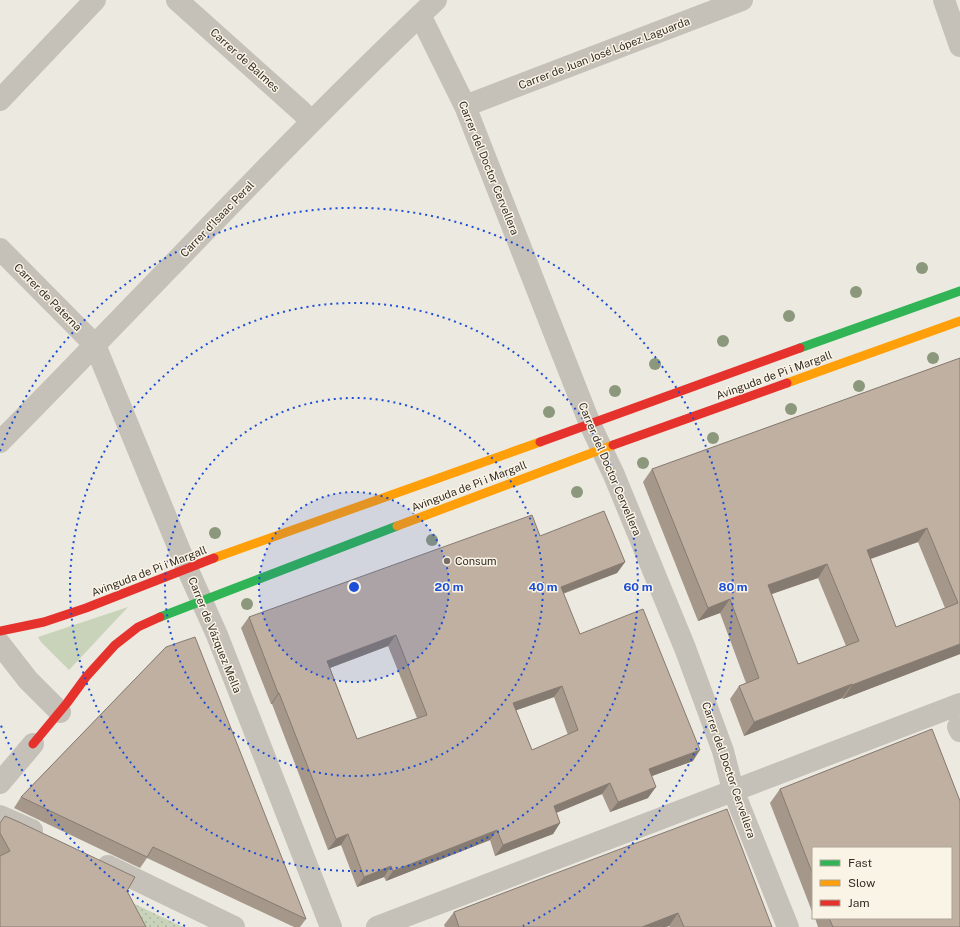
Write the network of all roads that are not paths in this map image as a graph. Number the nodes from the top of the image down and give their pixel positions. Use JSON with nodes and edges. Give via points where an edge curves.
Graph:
{"nodes":[{"id":1,"x":95,"y":0,"type":"edge"},
{"id":2,"x":177,"y":0,"type":"edge"},
{"id":3,"x":436,"y":0,"type":"edge"},
{"id":4,"x":742,"y":0,"type":"edge"},
{"id":5,"x":944,"y":0,"type":"edge"},
{"id":6,"x":420,"y":15,"type":"junction"},
{"id":7,"x":960,"y":46,"type":"edge"},
{"id":8,"x":0,"y":100,"type":"edge"},
{"id":9,"x":465,"y":106,"type":"junction"},
{"id":10,"x":311,"y":122,"type":"junction"},
{"id":11,"x":0,"y":249,"type":"edge"},
{"id":12,"x":960,"y":291,"type":"edge"},
{"id":13,"x":960,"y":321,"type":"edge"},
{"id":14,"x":95,"y":345,"type":"junction"},
{"id":15,"x":590,"y":424,"type":"junction"},
{"id":16,"x":0,"y":442,"type":"edge"},
{"id":17,"x":603,"y":449,"type":"junction"},
{"id":18,"x":187,"y":568,"type":"junction"},
{"id":19,"x":201,"y":600,"type":"junction"},
{"id":20,"x":0,"y":631,"type":"edge"},
{"id":21,"x":0,"y":644,"type":"edge"},
{"id":22,"x":960,"y":704,"type":"edge"},
{"id":23,"x":60,"y":712,"type":"junction"},
{"id":24,"x":33,"y":744,"type":"joint"},
{"id":25,"x":0,"y":783,"type":"edge"},
{"id":26,"x":733,"y":790,"type":"junction"},
{"id":27,"x":0,"y":816,"type":"edge"},
{"id":28,"x":51,"y":839,"type":"edge"},
{"id":29,"x":94,"y":859,"type":"edge"},
{"id":30,"x":234,"y":927,"type":"edge"},
{"id":31,"x":331,"y":927,"type":"edge"},
{"id":32,"x":377,"y":927,"type":"edge"},
{"id":33,"x":788,"y":927,"type":"edge"}],
"edges":[{"from":1,"to":8,"type":"street"},
{"from":2,"to":10,"type":"street","name":"Carrer de Balmes"},
{"from":3,"to":6,"type":"street","name":"Carrer d'Isaac Peral"},
{"from":4,"to":9,"type":"street","name":"Carrer de Juan José López Laguarda"},
{"from":5,"to":7,"type":"street"},
{"from":6,"to":9,"type":"street","name":"Carrer del Doctor Cervellera"},
{"from":6,"to":10,"type":"street","name":"Carrer d'Isaac Peral"},
{"from":9,"to":15,"type":"street","name":"Carrer del Doctor Cervellera"},
{"from":10,"to":14,"type":"street","name":"Carrer d'Isaac Peral"},
{"from":11,"to":14,"type":"street","name":"Carrer de Paterna"},
{"from":12,"to":15,"type":"street","name":"Avinguda de Pi i Margall"},
{"from":13,"to":17,"type":"street","name":"Avinguda de Pi i Margall"},
{"from":14,"to":16,"type":"street","name":"Carrer d'Isaac Peral"},
{"from":14,"to":18,"type":"street","name":"Carrer de Vázquez Mella"},
{"from":15,"to":17,"type":"street","name":"Carrer del Doctor Cervellera"},
{"from":15,"to":18,"type":"street","name":"Avinguda de Pi i Margall"},
{"from":17,"to":19,"type":"street","name":"Avinguda de Pi i Margall"},
{"from":17,"to":26,"type":"street","name":"Carrer del Doctor Cervellera","via":[[685,648],[723,751]]},
{"from":18,"to":19,"type":"street","name":"Carrer de Vázquez Mella"},
{"from":18,"to":20,"type":"street","name":"Avinguda de Pi i Margall","via":[[86,608],[44,622]]},
{"from":19,"to":23,"type":"street","name":"Avinguda de Pi i Margall","via":[[138,627],[115,645],[86,677]]},
{"from":19,"to":31,"type":"street","name":"Carrer de Vázquez Mella"},
{"from":21,"to":23,"type":"street","via":[[28,680]]},
{"from":22,"to":26,"type":"street"},
{"from":23,"to":24,"type":"street","name":"Avinguda de Pi i Margall"},
{"from":24,"to":25,"type":"street"},
{"from":26,"to":32,"type":"street"},
{"from":26,"to":33,"type":"street","name":"Carrer del Doctor Cervellera"},
{"from":27,"to":28,"type":"street"},
{"from":29,"to":30,"type":"street"}]}
